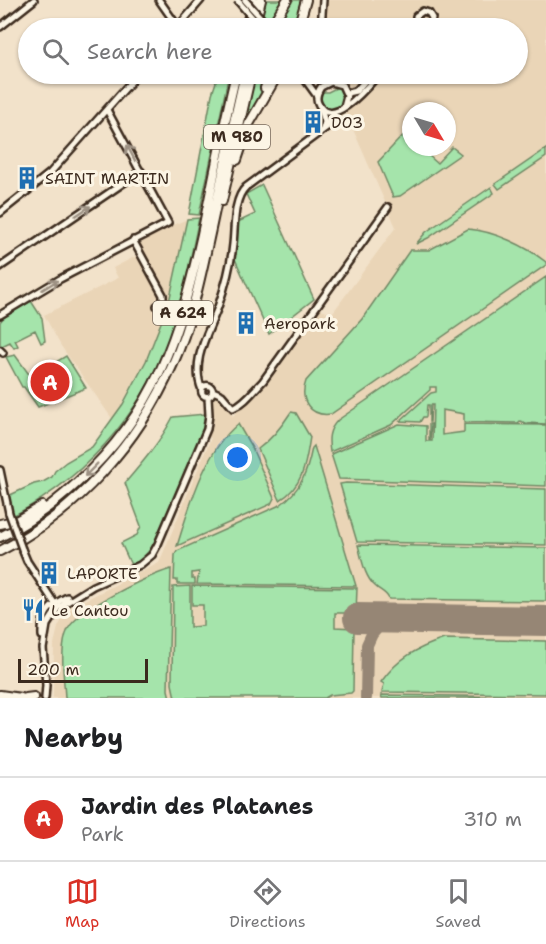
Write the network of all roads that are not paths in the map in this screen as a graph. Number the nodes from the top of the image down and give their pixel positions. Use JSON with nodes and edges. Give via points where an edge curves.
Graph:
{"nodes":[{"id":1,"x":34,"y":0,"type":"edge"},
{"id":2,"x":159,"y":0,"type":"edge"},
{"id":3,"x":201,"y":0,"type":"edge"},
{"id":4,"x":237,"y":0,"type":"edge"},
{"id":5,"x":245,"y":0,"type":"edge"},
{"id":6,"x":252,"y":0,"type":"edge"},
{"id":7,"x":261,"y":0,"type":"edge"},
{"id":8,"x":287,"y":0,"type":"edge"},
{"id":9,"x":306,"y":0,"type":"edge"},
{"id":10,"x":323,"y":0,"type":"edge"},
{"id":11,"x":27,"y":2,"type":"edge"},
{"id":12,"x":171,"y":18,"type":"edge"},
{"id":13,"x":186,"y":18,"type":"edge"},
{"id":14,"x":248,"y":18,"type":"edge"},
{"id":15,"x":252,"y":18,"type":"edge"},
{"id":16,"x":256,"y":18,"type":"edge"},
{"id":17,"x":261,"y":18,"type":"edge"},
{"id":18,"x":276,"y":18,"type":"edge"},
{"id":19,"x":301,"y":18,"type":"edge"},
{"id":20,"x":322,"y":18,"type":"edge"},
{"id":21,"x":416,"y":18,"type":"edge"},
{"id":22,"x":432,"y":18,"type":"edge"},
{"id":23,"x":0,"y":27,"type":"edge"},
{"id":24,"x":129,"y":84,"type":"edge"},
{"id":25,"x":234,"y":84,"type":"edge"},
{"id":26,"x":243,"y":84,"type":"edge"},
{"id":27,"x":249,"y":84,"type":"edge"},
{"id":28,"x":266,"y":84,"type":"edge"},
{"id":29,"x":271,"y":84,"type":"edge"},
{"id":30,"x":307,"y":84,"type":"edge"},
{"id":31,"x":329,"y":84,"type":"edge"},
{"id":32,"x":334,"y":84,"type":"edge"},
{"id":33,"x":362,"y":84,"type":"edge"},
{"id":34,"x":370,"y":84,"type":"edge"},
{"id":35,"x":347,"y":93,"type":"junction"},
{"id":36,"x":316,"y":96,"type":"junction"},
{"id":37,"x":259,"y":103,"type":"junction"},
{"id":38,"x":344,"y":107,"type":"junction"},
{"id":39,"x":321,"y":108,"type":"junction"},
{"id":40,"x":107,"y":110,"type":"junction"},
{"id":41,"x":335,"y":112,"type":"junction"},
{"id":42,"x":322,"y":130,"type":"junction"},
{"id":43,"x":141,"y":171,"type":"junction"},
{"id":44,"x":222,"y":201,"type":"junction"},
{"id":45,"x":388,"y":207,"type":"dead end"},
{"id":46,"x":0,"y":213,"type":"edge"},
{"id":47,"x":133,"y":240,"type":"junction"},
{"id":48,"x":205,"y":257,"type":"junction"},
{"id":49,"x":0,"y":267,"type":"edge"},
{"id":50,"x":157,"y":306,"type":"dead end"},
{"id":51,"x":0,"y":315,"type":"edge"},
{"id":52,"x":204,"y":388,"type":"junction"},
{"id":53,"x":213,"y":391,"type":"junction"},
{"id":54,"x":208,"y":397,"type":"junction"},
{"id":55,"x":0,"y":470,"type":"edge"},
{"id":56,"x":72,"y":488,"type":"junction"},
{"id":57,"x":56,"y":514,"type":"junction"},
{"id":58,"x":0,"y":524,"type":"edge"},
{"id":59,"x":0,"y":537,"type":"edge"},
{"id":60,"x":0,"y":545,"type":"edge"},
{"id":61,"x":0,"y":551,"type":"edge"},
{"id":62,"x":56,"y":605,"type":"junction"},
{"id":63,"x":0,"y":694,"type":"edge"},
{"id":64,"x":36,"y":697,"type":"edge"},
{"id":65,"x":18,"y":698,"type":"edge"}],
"edges":[{"from":1,"to":11,"type":"street"},
{"from":2,"to":12,"type":"street"},
{"from":3,"to":13,"type":"street"},
{"from":4,"to":15,"type":"street","bridge":true},
{"from":5,"to":17,"type":"street","bridge":true},
{"from":6,"to":14,"type":"highway"},
{"from":7,"to":16,"type":"highway"},
{"from":8,"to":18,"type":"highway"},
{"from":9,"to":19,"type":"highway"},
{"from":10,"to":20,"type":"street"},
{"from":11,"to":23,"type":"street"},
{"from":21,"to":22,"type":"street","via":[[426,11]]},
{"from":24,"to":40,"type":"street"},
{"from":25,"to":56,"type":"highway","number":"A 624","one_way":true,"via":[[189,289],[169,354],[127,429]]},
{"from":26,"to":48,"type":"highway","number":"A 624"},
{"from":27,"to":44,"type":"highway","number":"M 980"},
{"from":28,"to":37,"type":"highway"},
{"from":29,"to":37,"type":"highway"},
{"from":30,"to":36,"type":"street"},
{"from":31,"to":36,"type":"street","via":[[321,87]]},
{"from":32,"to":35,"type":"street"},
{"from":33,"to":35,"type":"street"},
{"from":34,"to":38,"type":"street"},
{"from":35,"to":38,"type":"street"},
{"from":36,"to":39,"type":"street"},
{"from":37,"to":44,"type":"highway"},
{"from":38,"to":41,"type":"street"},
{"from":39,"to":41,"type":"street"},
{"from":39,"to":42,"type":"street","via":[[325,122]]},
{"from":43,"to":40,"type":"street","one_way":true},
{"from":40,"to":46,"type":"street","via":[[46,177]]},
{"from":41,"to":42,"type":"street","via":[[332,122]]},
{"from":42,"to":52,"type":"street","via":[[240,194],[230,266],[199,354],[198,374]]},
{"from":43,"to":47,"type":"street","via":[[168,223]]},
{"from":49,"to":43,"type":"street","one_way":true},
{"from":44,"to":48,"type":"highway","number":"M 980"},
{"from":45,"to":53,"type":"street","via":[[257,387],[236,408]]},
{"from":47,"to":50,"type":"street","via":[[163,295],[163,302]]},
{"from":51,"to":47,"type":"street","one_way":true},
{"from":48,"to":57,"type":"highway","number":"A 624","via":[[182,342],[154,401],[106,468]]},
{"from":52,"to":53,"type":"street"},
{"from":52,"to":54,"type":"street","via":[[203,394]]},
{"from":53,"to":54,"type":"street"},
{"from":54,"to":62,"type":"street","via":[[207,429],[155,550],[140,565]]},
{"from":55,"to":62,"type":"street","bridge":true,"via":[[21,549]]},
{"from":56,"to":58,"type":"highway","via":[[18,520]]},
{"from":56,"to":59,"type":"highway","number":"A 624","via":[[35,517]]},
{"from":57,"to":60,"type":"highway","number":"A 624"},
{"from":57,"to":61,"type":"highway","number":"A 624","via":[[24,539]]},
{"from":62,"to":64,"type":"street","via":[[47,625],[43,649],[45,674]]},
{"from":63,"to":65,"type":"highway"}]}
